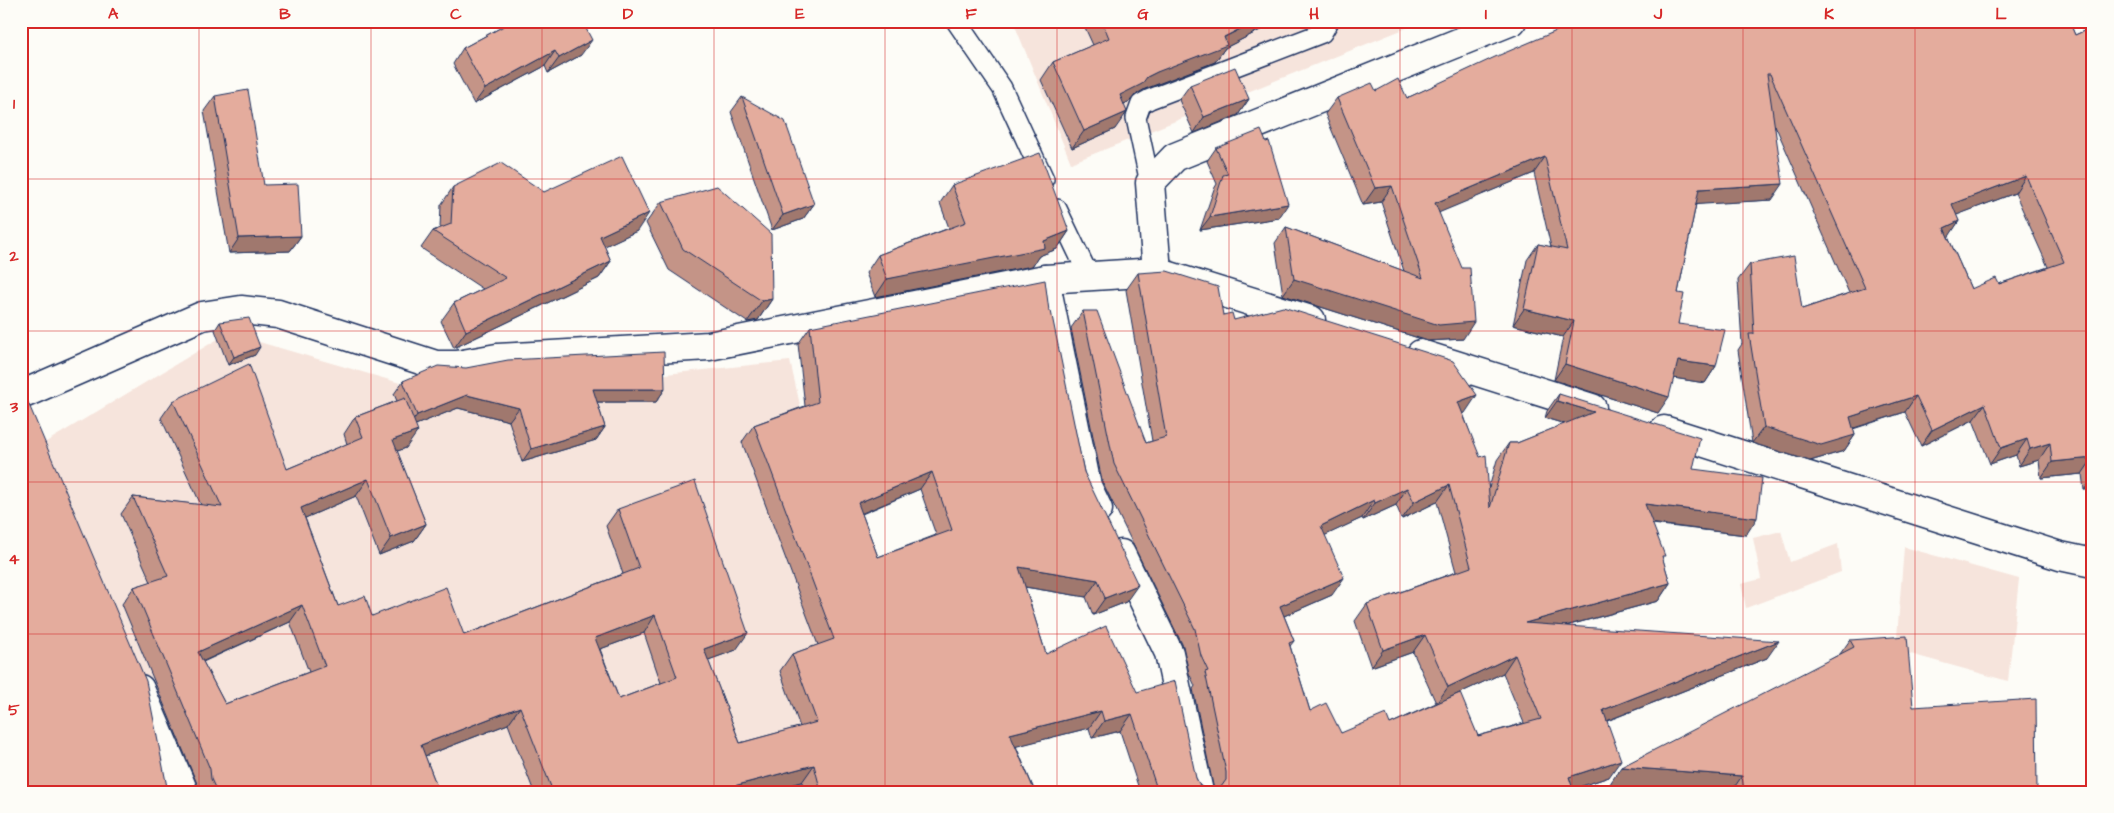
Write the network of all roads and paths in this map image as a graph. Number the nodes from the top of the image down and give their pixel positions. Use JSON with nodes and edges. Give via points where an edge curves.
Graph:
{"nodes":[{"id":1,"x":956,"y":21,"type":"edge"},
{"id":2,"x":1329,"y":21,"type":"edge"},
{"id":3,"x":1512,"y":21,"type":"edge"},
{"id":4,"x":1150,"y":184,"type":"junction"},
{"id":5,"x":1156,"y":272,"type":"junction"},
{"id":6,"x":1088,"y":276,"type":"junction"},
{"id":7,"x":1045,"y":279,"type":"junction"},
{"id":8,"x":1337,"y":328,"type":"edge"},
{"id":9,"x":1394,"y":346,"type":"edge"},
{"id":10,"x":23,"y":406,"type":"edge"},
{"id":11,"x":1613,"y":414,"type":"edge"},
{"id":12,"x":1642,"y":423,"type":"edge"},
{"id":13,"x":2093,"y":563,"type":"edge"},
{"id":14,"x":129,"y":662,"type":"edge"},
{"id":15,"x":184,"y":792,"type":"edge"},
{"id":16,"x":1199,"y":792,"type":"edge"}],
"edges":[{"from":1,"to":6,"type":"lane","via":[[1002,88]]},
{"from":2,"to":4,"type":"lane","via":[[1322,33],[1141,104],[1136,118]]},
{"from":3,"to":4,"type":"street","via":[[1175,157]]},
{"from":4,"to":5,"type":"street"},
{"from":5,"to":6,"type":"street"},
{"from":5,"to":8,"type":"street"},
{"from":6,"to":7,"type":"street"},
{"from":7,"to":10,"type":"street","via":[[710,346],[497,358],[457,365],[436,365],[278,314],[241,310],[202,316]]},
{"from":7,"to":16,"type":"street","via":[[1087,486],[1170,653]]},
{"from":9,"to":11,"type":"street"},
{"from":12,"to":13,"type":"street","via":[[2060,556]]},
{"from":14,"to":15,"type":"street"}]}
